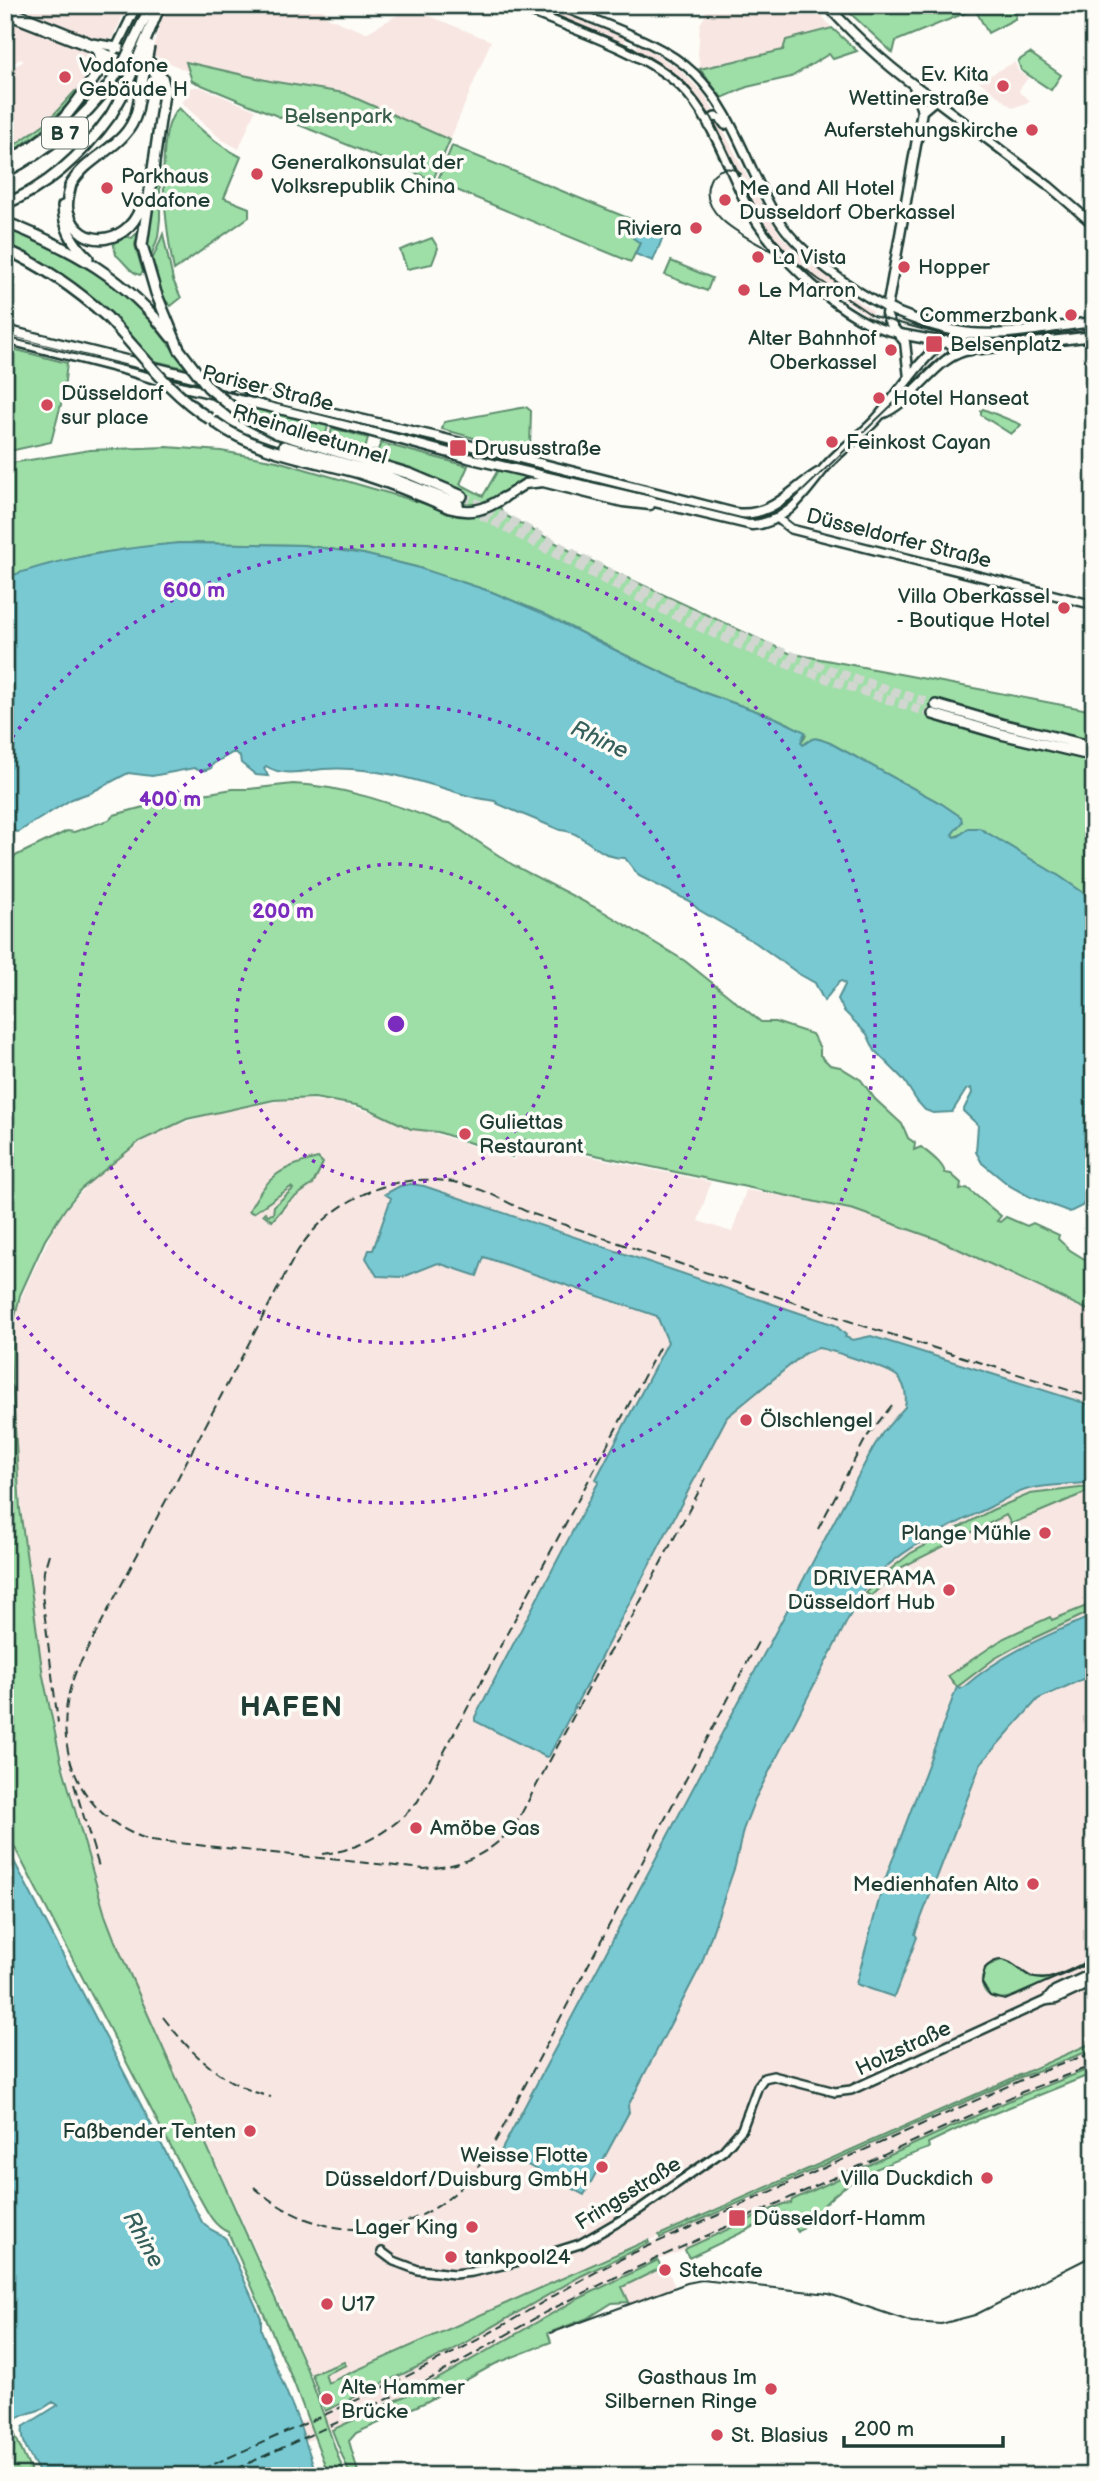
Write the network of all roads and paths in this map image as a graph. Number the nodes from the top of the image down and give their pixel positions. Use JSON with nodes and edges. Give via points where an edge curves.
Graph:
{"nodes":[{"id":1,"x":137,"y":5,"type":"edge"},
{"id":2,"x":513,"y":5,"type":"edge"},
{"id":3,"x":558,"y":5,"type":"edge"},
{"id":4,"x":827,"y":5,"type":"edge"},
{"id":5,"x":157,"y":7,"type":"edge"},
{"id":6,"x":5,"y":8,"type":"edge"},
{"id":7,"x":5,"y":15,"type":"edge"},
{"id":8,"x":128,"y":28,"type":"junction"},
{"id":9,"x":117,"y":47,"type":"junction"},
{"id":10,"x":98,"y":52,"type":"junction"},
{"id":11,"x":136,"y":54,"type":"junction"},
{"id":12,"x":110,"y":56,"type":"junction"},
{"id":13,"x":122,"y":60,"type":"junction"},
{"id":14,"x":103,"y":66,"type":"junction"},
{"id":15,"x":159,"y":79,"type":"junction"},
{"id":16,"x":915,"y":86,"type":"junction"},
{"id":17,"x":935,"y":100,"type":"junction"},
{"id":18,"x":922,"y":111,"type":"junction"},
{"id":19,"x":709,"y":126,"type":"junction"},
{"id":20,"x":731,"y":129,"type":"junction"},
{"id":21,"x":5,"y":162,"type":"edge"},
{"id":22,"x":5,"y":172,"type":"edge"},
{"id":23,"x":71,"y":184,"type":"junction"},
{"id":24,"x":5,"y":204,"type":"edge"},
{"id":25,"x":5,"y":222,"type":"edge"},
{"id":26,"x":1094,"y":225,"type":"edge"},
{"id":27,"x":5,"y":249,"type":"edge"},
{"id":28,"x":108,"y":274,"type":"junction"},
{"id":29,"x":887,"y":308,"type":"junction"},
{"id":30,"x":887,"y":318,"type":"junction"},
{"id":31,"x":1094,"y":322,"type":"edge"},
{"id":32,"x":870,"y":323,"type":"junction"},
{"id":33,"x":5,"y":330,"type":"edge"},
{"id":34,"x":897,"y":333,"type":"junction"},
{"id":35,"x":969,"y":333,"type":"junction"},
{"id":36,"x":1094,"y":336,"type":"edge"},
{"id":37,"x":5,"y":339,"type":"edge"},
{"id":38,"x":944,"y":342,"type":"junction"},
{"id":39,"x":179,"y":349,"type":"junction"},
{"id":40,"x":981,"y":349,"type":"junction"},
{"id":41,"x":150,"y":377,"type":"junction"},
{"id":42,"x":178,"y":378,"type":"junction"},
{"id":43,"x":909,"y":378,"type":"junction"},
{"id":44,"x":881,"y":414,"type":"junction"},
{"id":45,"x":213,"y":421,"type":"junction"},
{"id":46,"x":374,"y":423,"type":"junction"},
{"id":47,"x":379,"y":434,"type":"junction"},
{"id":48,"x":822,"y":470,"type":"junction"},
{"id":49,"x":793,"y":491,"type":"junction"},
{"id":50,"x":503,"y":498,"type":"joint"},
{"id":51,"x":658,"y":503,"type":"junction"},
{"id":52,"x":765,"y":511,"type":"junction"},
{"id":53,"x":777,"y":518,"type":"junction"},
{"id":54,"x":1094,"y":605,"type":"edge"},
{"id":55,"x":1094,"y":747,"type":"edge"},
{"id":56,"x":1094,"y":756,"type":"edge"},
{"id":57,"x":1094,"y":1973,"type":"edge"},
{"id":58,"x":1094,"y":1981,"type":"edge"},
{"id":59,"x":1047,"y":2000,"type":"junction"},
{"id":60,"x":766,"y":2077,"type":"joint"},
{"id":61,"x":382,"y":2252,"type":"dead end"}],
"edges":[{"from":1,"to":8,"type":"street"},
{"from":2,"to":19,"type":"street","via":[[656,68],[688,94]]},
{"from":3,"to":20,"type":"street","via":[[680,62],[706,87]]},
{"from":4,"to":16,"type":"main road"},
{"from":5,"to":22,"type":"highway","number":"B 7","bridge":true,"via":[[87,113],[36,155]]},
{"from":5,"to":23,"type":"highway","bridge":true,"via":[[159,16],[131,128],[84,166]]},
{"from":5,"to":24,"type":"highway","number":"B 7","bridge":true,"via":[[124,92],[93,140],[52,178]]},
{"from":6,"to":9,"type":"street","via":[[92,43]]},
{"from":7,"to":10,"type":"street"},
{"from":8,"to":9,"type":"street"},
{"from":8,"to":11,"type":"street"},
{"from":9,"to":10,"type":"street"},
{"from":9,"to":11,"type":"street"},
{"from":9,"to":12,"type":"street"},
{"from":9,"to":13,"type":"street"},
{"from":10,"to":12,"type":"street"},
{"from":10,"to":14,"type":"highway"},
{"from":11,"to":15,"type":"street","via":[[152,63]]},
{"from":12,"to":13,"type":"street"},
{"from":12,"to":14,"type":"highway"},
{"from":13,"to":15,"type":"street","via":[[144,67]]},
{"from":14,"to":21,"type":"highway","via":[[61,123]]},
{"from":15,"to":23,"type":"highway","via":[[141,206],[129,229],[102,239],[81,231],[68,211]]},
{"from":15,"to":39,"type":"highway","via":[[165,88],[142,231],[144,260]]},
{"from":16,"to":17,"type":"main road"},
{"from":16,"to":18,"type":"main road"},
{"from":17,"to":18,"type":"main road"},
{"from":17,"to":26,"type":"street"},
{"from":18,"to":29,"type":"main road"},
{"from":19,"to":20,"type":"street","via":[[712,118],[718,117]]},
{"from":19,"to":32,"type":"street","via":[[765,236],[827,296]]},
{"from":20,"to":29,"type":"street","via":[[785,229],[851,286]]},
{"from":23,"to":28,"type":"highway","via":[[64,206],[67,229],[78,248]]},
{"from":25,"to":28,"type":"highway"},
{"from":27,"to":45,"type":"highway","name":"Rheinalleetunnel","bridge":true,"via":[[68,284],[107,317],[164,383]]},
{"from":28,"to":39,"type":"highway","name":"Rheinalleetunnel","via":[[153,315]]},
{"from":29,"to":30,"type":"main road"},
{"from":29,"to":35,"type":"main road"},
{"from":30,"to":32,"type":"street"},
{"from":30,"to":34,"type":"main road"},
{"from":31,"to":35,"type":"main road"},
{"from":32,"to":34,"type":"street"},
{"from":33,"to":42,"type":"main road","name":"Pariser Straße"},
{"from":34,"to":38,"type":"main road"},
{"from":34,"to":43,"type":"main road","via":[[905,342]]},
{"from":35,"to":38,"type":"main road"},
{"from":36,"to":40,"type":"main road"},
{"from":37,"to":41,"type":"main road","name":"Pariser Straße"},
{"from":38,"to":40,"type":"main road"},
{"from":38,"to":43,"type":"main road"},
{"from":39,"to":45,"type":"highway","name":"Rheinalleetunnel","bridge":true,"via":[[208,387],[243,416],[276,433],[398,470],[460,500],[254,438]]},
{"from":40,"to":44,"type":"main road","via":[[952,355],[895,407]]},
{"from":41,"to":42,"type":"main road","name":"Pariser Straße"},
{"from":41,"to":47,"type":"main road","name":"Pariser Straße"},
{"from":42,"to":46,"type":"main road","name":"Pariser Straße","via":[[223,382]]},
{"from":43,"to":44,"type":"main road"},
{"from":44,"to":48,"type":"main road"},
{"from":45,"to":50,"type":"highway","via":[[232,435],[382,481],[450,508],[471,512]]},
{"from":46,"to":47,"type":"main road"},
{"from":46,"to":52,"type":"main road","via":[[723,510]]},
{"from":47,"to":51,"type":"main road","name":"Düsseldorfer Straße"},
{"from":48,"to":49,"type":"main road"},
{"from":48,"to":53,"type":"main road"},
{"from":49,"to":52,"type":"main road"},
{"from":49,"to":53,"type":"main road","via":[[777,509]]},
{"from":50,"to":51,"type":"main road","name":"Düsseldorfer Straße","via":[[525,484],[543,482],[627,503]]},
{"from":51,"to":53,"type":"main road","name":"Düsseldorfer Straße","via":[[746,524]]},
{"from":52,"to":53,"type":"main road"},
{"from":53,"to":54,"type":"street","name":"Düsseldorfer Straße","via":[[792,530]]},
{"from":55,"to":56,"type":"highway","via":[[935,710],[1001,734]]},
{"from":57,"to":59,"type":"main road","name":"Holzstraße","via":[[1055,1991]]},
{"from":58,"to":59,"type":"main road","name":"Holzstraße"},
{"from":59,"to":60,"type":"street","name":"Holzstraße","via":[[851,2090],[835,2092]]},
{"from":60,"to":61,"type":"street","name":"Fringsstraße","via":[[741,2129],[723,2151],[580,2244],[454,2274],[418,2270]]}]}
